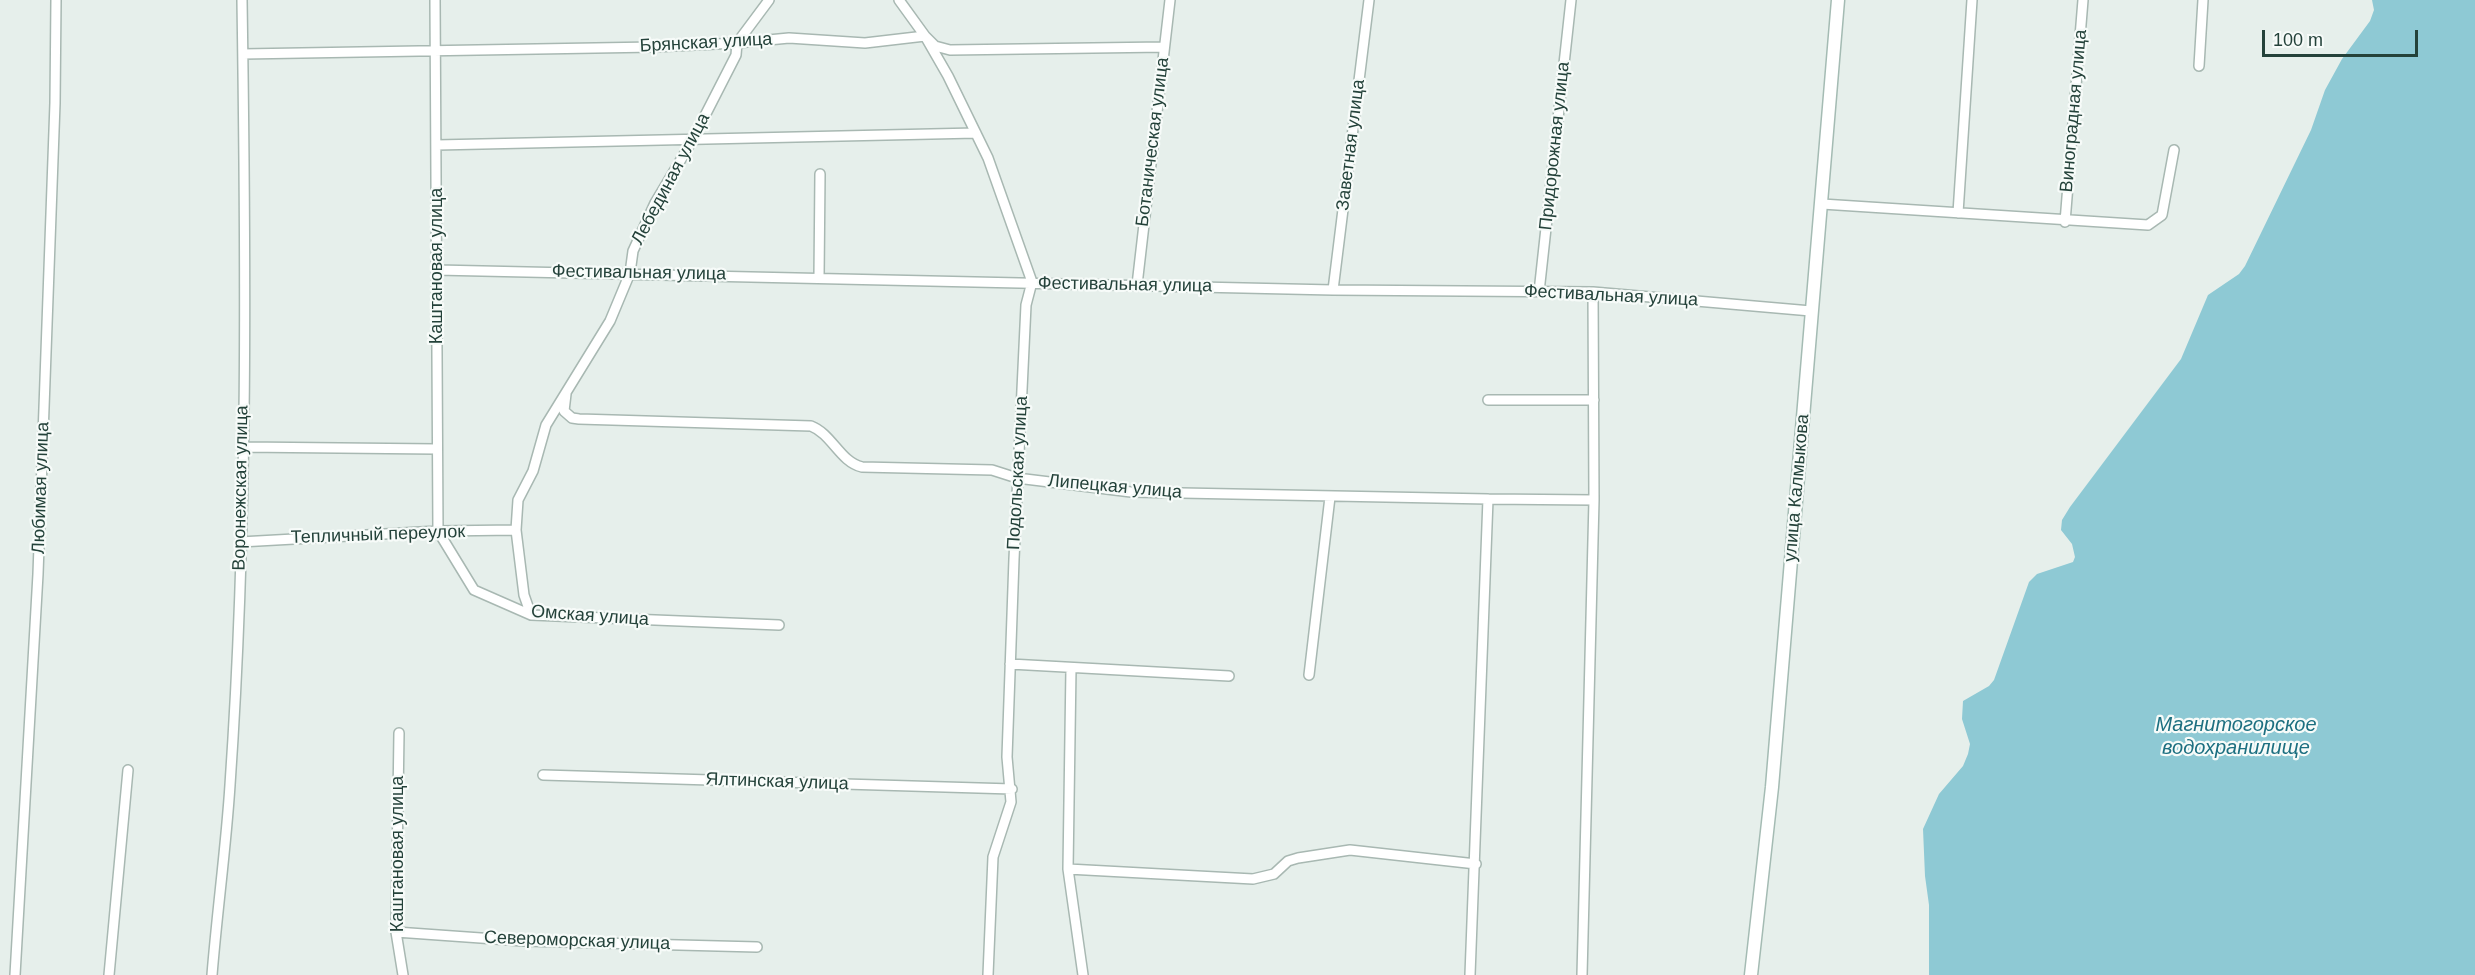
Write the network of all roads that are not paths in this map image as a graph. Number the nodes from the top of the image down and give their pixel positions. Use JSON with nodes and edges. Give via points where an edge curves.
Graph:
{"nodes":[{"id":1,"x":56,"y":0,"type":"edge"},
{"id":2,"x":242,"y":0,"type":"edge"},
{"id":3,"x":435,"y":0,"type":"edge"},
{"id":4,"x":770,"y":0,"type":"edge"},
{"id":5,"x":899,"y":0,"type":"edge"},
{"id":6,"x":1170,"y":0,"type":"edge"},
{"id":7,"x":1369,"y":0,"type":"edge"},
{"id":8,"x":1571,"y":0,"type":"edge"},
{"id":9,"x":1838,"y":0,"type":"edge"},
{"id":10,"x":1972,"y":0,"type":"edge"},
{"id":11,"x":2083,"y":0,"type":"edge"},
{"id":12,"x":2203,"y":0,"type":"edge"},
{"id":13,"x":925,"y":36,"type":"junction"},
{"id":14,"x":738,"y":43,"type":"junction"},
{"id":15,"x":1164,"y":47,"type":"junction"},
{"id":16,"x":435,"y":50,"type":"junction"},
{"id":17,"x":243,"y":54,"type":"junction"},
{"id":18,"x":2199,"y":66,"type":"dead end"},
{"id":19,"x":976,"y":133,"type":"junction"},
{"id":20,"x":692,"y":141,"type":"junction"},
{"id":21,"x":437,"y":146,"type":"junction"},
{"id":22,"x":2174,"y":150,"type":"dead end"},
{"id":23,"x":820,"y":174,"type":"dead end"},
{"id":24,"x":1822,"y":204,"type":"junction"},
{"id":25,"x":1958,"y":213,"type":"junction"},
{"id":26,"x":2065,"y":222,"type":"junction"},
{"id":27,"x":437,"y":270,"type":"junction"},
{"id":28,"x":630,"y":273,"type":"junction"},
{"id":29,"x":819,"y":277,"type":"junction"},
{"id":30,"x":1032,"y":282,"type":"junction"},
{"id":31,"x":1137,"y":285,"type":"junction"},
{"id":32,"x":1333,"y":290,"type":"junction"},
{"id":33,"x":1539,"y":291,"type":"junction"},
{"id":34,"x":1593,"y":292,"type":"junction"},
{"id":35,"x":1811,"y":312,"type":"junction"},
{"id":36,"x":566,"y":394,"type":"junction"},
{"id":37,"x":1488,"y":400,"type":"dead end"},
{"id":38,"x":1594,"y":400,"type":"junction"},
{"id":39,"x":243,"y":447,"type":"junction"},
{"id":40,"x":436,"y":448,"type":"junction"},
{"id":41,"x":1017,"y":478,"type":"junction"},
{"id":42,"x":1330,"y":497,"type":"junction"},
{"id":43,"x":1488,"y":499,"type":"junction"},
{"id":44,"x":1594,"y":500,"type":"junction"},
{"id":45,"x":516,"y":530,"type":"junction"},
{"id":46,"x":438,"y":531,"type":"junction"},
{"id":47,"x":240,"y":543,"type":"junction"},
{"id":48,"x":531,"y":615,"type":"junction"},
{"id":49,"x":779,"y":626,"type":"dead end"},
{"id":50,"x":1010,"y":664,"type":"junction"},
{"id":51,"x":1071,"y":668,"type":"junction"},
{"id":52,"x":1309,"y":675,"type":"dead end"},
{"id":53,"x":1228,"y":676,"type":"dead end"},
{"id":54,"x":399,"y":733,"type":"dead end"},
{"id":55,"x":128,"y":770,"type":"dead end"},
{"id":56,"x":543,"y":775,"type":"dead end"},
{"id":57,"x":1012,"y":789,"type":"junction"},
{"id":58,"x":1476,"y":864,"type":"junction"},
{"id":59,"x":1068,"y":869,"type":"junction"},
{"id":60,"x":396,"y":932,"type":"junction"},
{"id":61,"x":757,"y":947,"type":"dead end"},
{"id":62,"x":15,"y":975,"type":"edge"},
{"id":63,"x":109,"y":975,"type":"edge"},
{"id":64,"x":212,"y":975,"type":"edge"},
{"id":65,"x":403,"y":975,"type":"edge"},
{"id":66,"x":988,"y":975,"type":"edge"},
{"id":67,"x":1083,"y":975,"type":"edge"},
{"id":68,"x":1470,"y":975,"type":"edge"},
{"id":69,"x":1582,"y":975,"type":"edge"},
{"id":70,"x":1751,"y":975,"type":"edge"}],
"edges":[{"from":1,"to":62,"type":"street","name":"Любимая улица","via":[[38,574]]},
{"from":2,"to":17,"type":"street","name":"Воронежская улица"},
{"from":3,"to":16,"type":"street","name":"Каштановая улица"},
{"from":4,"to":14,"type":"street","name":"Лебединая улица"},
{"from":5,"to":13,"type":"street"},
{"from":6,"to":15,"type":"street","name":"Ботаническая улица"},
{"from":7,"to":32,"type":"street","name":"Заветная улица"},
{"from":8,"to":33,"type":"street","name":"Придорожная улица"},
{"from":9,"to":24,"type":"main road","name":"улица Калмыкова"},
{"from":10,"to":25,"type":"street"},
{"from":11,"to":26,"type":"street","name":"Виноградная улица"},
{"from":12,"to":18,"type":"street"},
{"from":13,"to":14,"type":"street","name":"Брянская улица","via":[[865,43],[789,38]]},
{"from":13,"to":15,"type":"street","via":[[935,46],[950,50]]},
{"from":13,"to":19,"type":"street"},
{"from":14,"to":16,"type":"street","name":"Брянская улица"},
{"from":14,"to":20,"type":"street","name":"Лебединая улица","via":[[736,55]]},
{"from":15,"to":31,"type":"street","name":"Ботаническая улица"},
{"from":16,"to":17,"type":"street","name":"Брянская улица"},
{"from":16,"to":21,"type":"street","name":"Каштановая улица"},
{"from":17,"to":39,"type":"street","name":"Воронежская улица"},
{"from":19,"to":20,"type":"street"},
{"from":19,"to":30,"type":"street"},
{"from":20,"to":21,"type":"street"},
{"from":20,"to":28,"type":"street","name":"Лебединая улица","via":[[646,222],[633,251]]},
{"from":21,"to":27,"type":"street","name":"Каштановая улица"},
{"from":22,"to":26,"type":"street","via":[[2164,208],[2157,221],[2148,225]]},
{"from":23,"to":29,"type":"street"},
{"from":24,"to":25,"type":"street"},
{"from":24,"to":35,"type":"main road","name":"улица Калмыкова"},
{"from":25,"to":26,"type":"street"},
{"from":27,"to":28,"type":"street","name":"Фестивальная улица"},
{"from":27,"to":40,"type":"street","name":"Каштановая улица"},
{"from":28,"to":29,"type":"street","name":"Фестивальная улица"},
{"from":28,"to":36,"type":"street","name":"Лебединая улица","via":[[610,321]]},
{"from":29,"to":30,"type":"street","name":"Фестивальная улица"},
{"from":30,"to":31,"type":"street","name":"Фестивальная улица"},
{"from":30,"to":41,"type":"street","name":"Подольская улица","via":[[1026,304]]},
{"from":31,"to":32,"type":"street","name":"Фестивальная улица"},
{"from":32,"to":33,"type":"street","name":"Фестивальная улица"},
{"from":33,"to":34,"type":"street","name":"Фестивальная улица"},
{"from":34,"to":35,"type":"street","name":"Фестивальная улица"},
{"from":34,"to":38,"type":"street"},
{"from":35,"to":70,"type":"main road","name":"улица Калмыкова","via":[[1772,787]]},
{"from":36,"to":41,"type":"street","name":"Липецкая улица","via":[[564,411],[572,418],[811,426],[855,465],[992,470]]},
{"from":36,"to":45,"type":"street","name":"Лебединая улица","via":[[546,425],[533,471],[518,500]]},
{"from":37,"to":38,"type":"street"},
{"from":38,"to":44,"type":"street"},
{"from":39,"to":40,"type":"street"},
{"from":39,"to":47,"type":"street","name":"Воронежская улица"},
{"from":40,"to":46,"type":"street","name":"Каштановая улица"},
{"from":41,"to":42,"type":"street","name":"Липецкая улица","via":[[1131,492]]},
{"from":41,"to":50,"type":"street","name":"Подольская улица"},
{"from":42,"to":43,"type":"street","name":"Липецкая улица"},
{"from":42,"to":52,"type":"street"},
{"from":43,"to":44,"type":"street","name":"Липецкая улица"},
{"from":43,"to":58,"type":"street"},
{"from":44,"to":69,"type":"street"},
{"from":45,"to":46,"type":"street","name":"Тепличный переулок"},
{"from":45,"to":48,"type":"street","name":"Лебединая улица","via":[[524,595]]},
{"from":46,"to":47,"type":"street","name":"Тепличный переулок"},
{"from":46,"to":48,"type":"street","name":"Омская улица","via":[[474,590]]},
{"from":47,"to":64,"type":"street","name":"Воронежская улица","via":[[230,785]]},
{"from":48,"to":49,"type":"street","name":"Омская улица"},
{"from":50,"to":51,"type":"street"},
{"from":50,"to":57,"type":"street","name":"Подольская улица","via":[[1007,757]]},
{"from":51,"to":53,"type":"street"},
{"from":51,"to":59,"type":"street"},
{"from":54,"to":60,"type":"street","name":"Каштановая улица"},
{"from":55,"to":63,"type":"street"},
{"from":56,"to":57,"type":"street","name":"Ялтинская улица"},
{"from":57,"to":66,"type":"street","name":"Подольская улица","via":[[1007,819],[993,857]]},
{"from":58,"to":59,"type":"street","via":[[1350,850],[1298,858],[1288,861],[1274,874],[1253,879]]},
{"from":58,"to":68,"type":"street"},
{"from":59,"to":67,"type":"street"},
{"from":60,"to":61,"type":"street","name":"Североморская улица","via":[[524,941]]},
{"from":60,"to":65,"type":"street","name":"Каштановая улица"}]}
